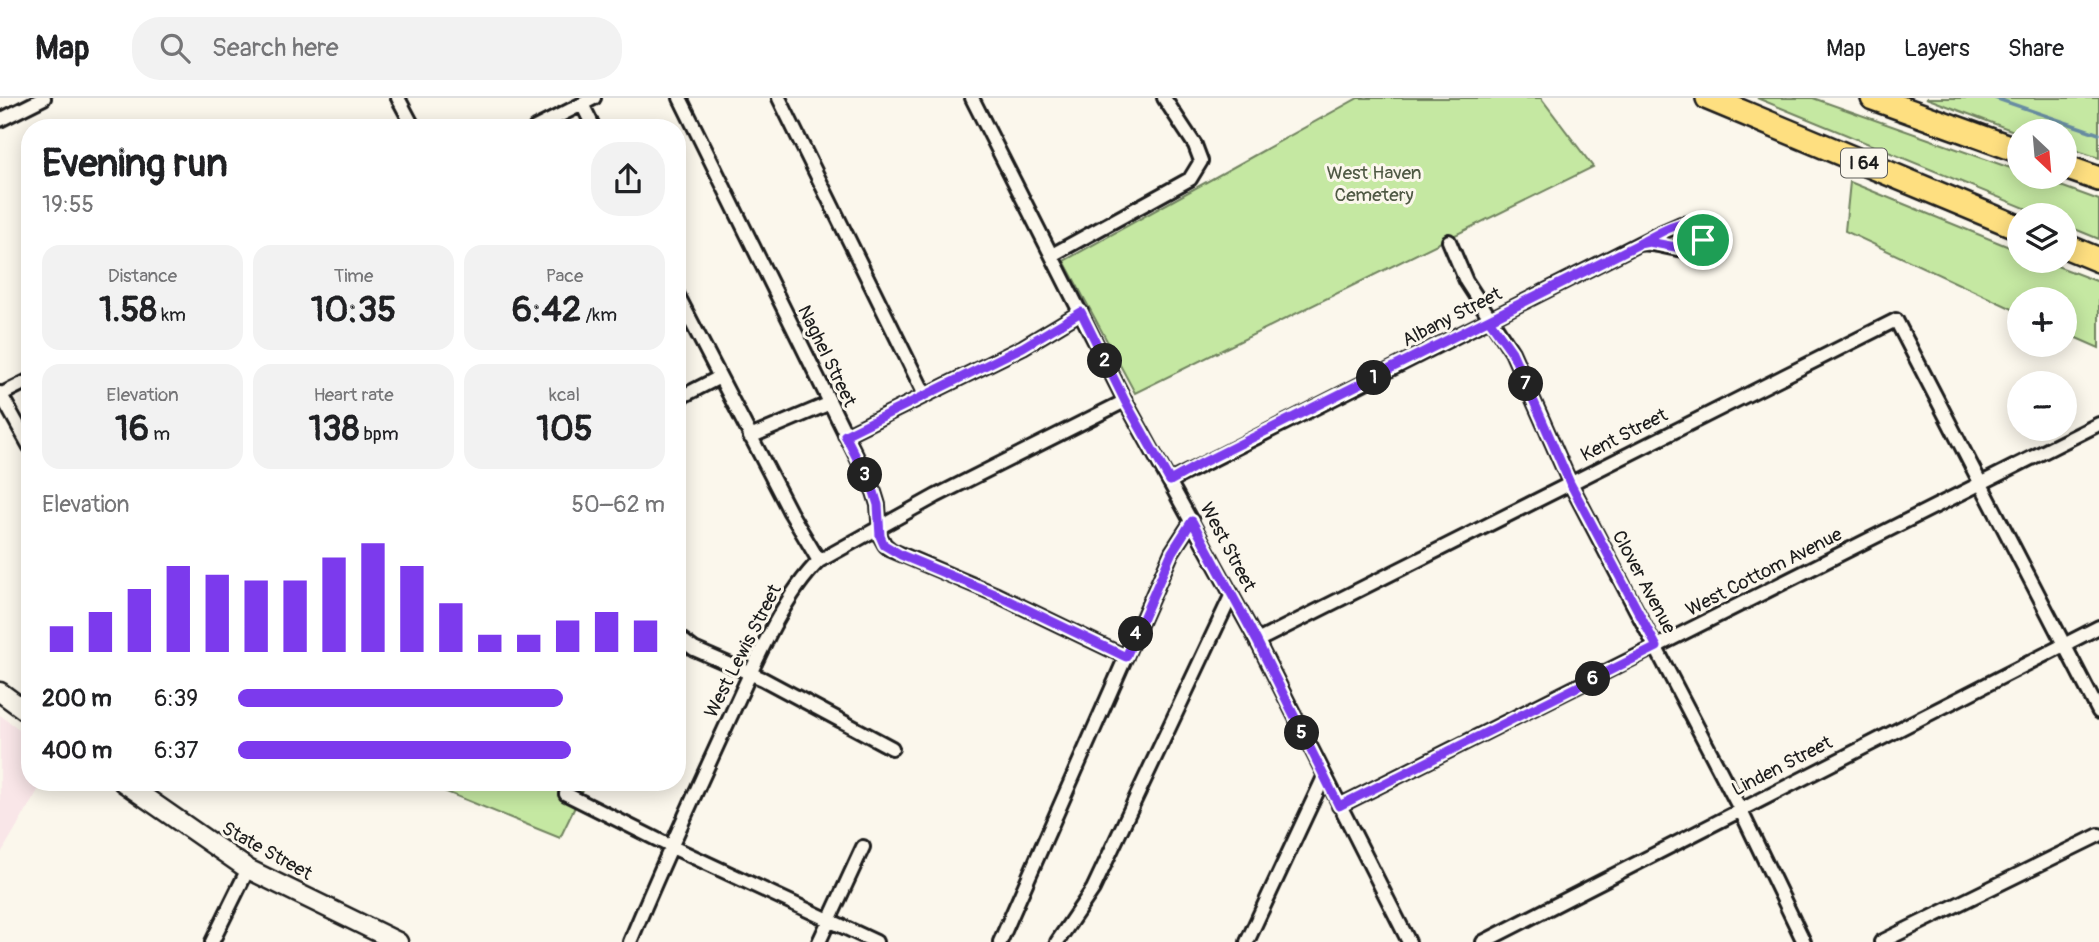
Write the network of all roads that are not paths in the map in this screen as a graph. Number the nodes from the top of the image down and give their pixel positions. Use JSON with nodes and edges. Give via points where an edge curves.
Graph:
{"nodes":[{"id":1,"x":44,"y":98,"type":"edge"},
{"id":2,"x":398,"y":98,"type":"edge"},
{"id":3,"x":594,"y":98,"type":"edge"},
{"id":4,"x":680,"y":98,"type":"edge"},
{"id":5,"x":779,"y":98,"type":"edge"},
{"id":6,"x":972,"y":98,"type":"edge"},
{"id":7,"x":1164,"y":98,"type":"edge"},
{"id":8,"x":1708,"y":98,"type":"edge"},
{"id":9,"x":1873,"y":98,"type":"edge"},
{"id":10,"x":582,"y":104,"type":"junction"},
{"id":11,"x":409,"y":119,"type":"edge"},
{"id":12,"x":553,"y":119,"type":"edge"},
{"id":13,"x":590,"y":119,"type":"edge"},
{"id":14,"x":0,"y":120,"type":"edge"},
{"id":15,"x":2007,"y":146,"type":"edge"},
{"id":16,"x":2077,"y":171,"type":"edge"},
{"id":17,"x":2099,"y":179,"type":"edge"},
{"id":18,"x":2007,"y":223,"type":"edge"},
{"id":19,"x":1448,"y":241,"type":"dead end"},
{"id":20,"x":1639,"y":244,"type":"dead end"},
{"id":21,"x":2077,"y":252,"type":"edge"},
{"id":22,"x":1052,"y":255,"type":"junction"},
{"id":23,"x":2099,"y":260,"type":"edge"},
{"id":24,"x":686,"y":311,"type":"edge"},
{"id":25,"x":1081,"y":312,"type":"junction"},
{"id":26,"x":1489,"y":320,"type":"junction"},
{"id":27,"x":720,"y":377,"type":"junction"},
{"id":28,"x":21,"y":384,"type":"edge"},
{"id":29,"x":0,"y":394,"type":"edge"},
{"id":30,"x":686,"y":394,"type":"edge"},
{"id":31,"x":925,"y":395,"type":"junction"},
{"id":32,"x":1125,"y":401,"type":"junction"},
{"id":33,"x":828,"y":404,"type":"junction"},
{"id":34,"x":2099,"y":424,"type":"edge"},
{"id":35,"x":21,"y":431,"type":"edge"},
{"id":36,"x":845,"y":435,"type":"junction"},
{"id":37,"x":750,"y":437,"type":"junction"},
{"id":38,"x":1170,"y":481,"type":"junction"},
{"id":39,"x":1570,"y":483,"type":"junction"},
{"id":40,"x":1981,"y":484,"type":"junction"},
{"id":41,"x":1192,"y":521,"type":"junction"},
{"id":42,"x":879,"y":527,"type":"junction"},
{"id":43,"x":819,"y":561,"type":"junction"},
{"id":44,"x":1232,"y":594,"type":"junction"},
{"id":45,"x":2099,"y":627,"type":"edge"},
{"id":46,"x":1257,"y":641,"type":"junction"},
{"id":47,"x":686,"y":643,"type":"edge"},
{"id":48,"x":2065,"y":644,"type":"junction"},
{"id":49,"x":1657,"y":647,"type":"junction"},
{"id":50,"x":1126,"y":657,"type":"junction"},
{"id":51,"x":750,"y":673,"type":"junction"},
{"id":52,"x":0,"y":692,"type":"edge"},
{"id":53,"x":21,"y":707,"type":"edge"},
{"id":54,"x":2099,"y":712,"type":"edge"},
{"id":55,"x":892,"y":748,"type":"dead end"},
{"id":56,"x":1324,"y":777,"type":"junction"},
{"id":57,"x":136,"y":791,"type":"edge"},
{"id":58,"x":566,"y":794,"type":"dead end"},
{"id":59,"x":1339,"y":806,"type":"junction"},
{"id":60,"x":1740,"y":809,"type":"junction"},
{"id":61,"x":2099,"y":835,"type":"edge"},
{"id":62,"x":670,"y":846,"type":"junction"},
{"id":63,"x":863,"y":847,"type":"dead end"},
{"id":64,"x":248,"y":869,"type":"junction"},
{"id":65,"x":830,"y":919,"type":"junction"},
{"id":66,"x":379,"y":938,"type":"edge"},
{"id":67,"x":1403,"y":938,"type":"edge"},
{"id":68,"x":212,"y":942,"type":"edge"},
{"id":69,"x":398,"y":942,"type":"edge"},
{"id":70,"x":630,"y":942,"type":"edge"},
{"id":71,"x":819,"y":942,"type":"edge"},
{"id":72,"x":876,"y":942,"type":"edge"},
{"id":73,"x":1000,"y":942,"type":"edge"},
{"id":74,"x":1057,"y":942,"type":"edge"},
{"id":75,"x":1247,"y":942,"type":"edge"},
{"id":76,"x":1483,"y":942,"type":"edge"},
{"id":77,"x":1804,"y":942,"type":"edge"},
{"id":78,"x":1881,"y":942,"type":"edge"}],
"edges":[{"from":1,"to":14,"type":"street"},
{"from":2,"to":11,"type":"street"},
{"from":3,"to":10,"type":"street"},
{"from":4,"to":33,"type":"street","name":"Naghel Street"},
{"from":5,"to":31,"type":"street"},
{"from":6,"to":22,"type":"street","name":"West Street"},
{"from":7,"to":22,"type":"street","via":[[1201,161],[1189,178]]},
{"from":8,"to":18,"type":"highway","number":"I 64"},
{"from":9,"to":15,"type":"highway"},
{"from":10,"to":12,"type":"street"},
{"from":10,"to":13,"type":"street"},
{"from":16,"to":17,"type":"highway"},
{"from":19,"to":26,"type":"street","name":"Clover Avenue"},
{"from":20,"to":26,"type":"street","name":"Albany Street"},
{"from":21,"to":23,"type":"highway"},
{"from":22,"to":25,"type":"street","name":"West Street"},
{"from":24,"to":27,"type":"street"},
{"from":25,"to":31,"type":"street","via":[[1023,347]]},
{"from":25,"to":32,"type":"street","name":"West Street"},
{"from":26,"to":38,"type":"street","name":"Albany Street"},
{"from":26,"to":39,"type":"street","name":"Clover Avenue","via":[[1512,352]]},
{"from":27,"to":30,"type":"street"},
{"from":27,"to":37,"type":"street"},
{"from":28,"to":29,"type":"street"},
{"from":29,"to":35,"type":"street"},
{"from":31,"to":36,"type":"street"},
{"from":32,"to":38,"type":"street","name":"West Street"},
{"from":32,"to":42,"type":"street","name":"West Lewis Street"},
{"from":33,"to":36,"type":"street","name":"Naghel Street"},
{"from":33,"to":37,"type":"street"},
{"from":34,"to":40,"type":"street","name":"West Cottom Avenue"},
{"from":36,"to":42,"type":"street","name":"Naghel Street","via":[[874,492]]},
{"from":37,"to":43,"type":"street"},
{"from":38,"to":41,"type":"street","name":"West Street"},
{"from":39,"to":40,"type":"street","name":"Kent Street","via":[[1896,320]]},
{"from":39,"to":46,"type":"street","name":"Kent Street"},
{"from":39,"to":49,"type":"street","name":"Clover Avenue"},
{"from":40,"to":48,"type":"street"},
{"from":40,"to":49,"type":"street","name":"West Cottom Avenue"},
{"from":41,"to":44,"type":"street","name":"West Street"},
{"from":41,"to":50,"type":"street","via":[[1172,552]]},
{"from":42,"to":43,"type":"street","name":"West Lewis Street"},
{"from":42,"to":50,"type":"street","name":"Naghel Street","via":[[884,545],[901,555]]},
{"from":43,"to":51,"type":"street","name":"West Lewis Street","via":[[792,595]]},
{"from":44,"to":46,"type":"street","name":"West Street"},
{"from":44,"to":74,"type":"street","via":[[1093,889]]},
{"from":45,"to":48,"type":"street","name":"Linden Street"},
{"from":46,"to":56,"type":"street","name":"West Street"},
{"from":47,"to":51,"type":"street"},
{"from":48,"to":54,"type":"street"},
{"from":48,"to":60,"type":"street","name":"Linden Street"},
{"from":49,"to":59,"type":"street","name":"West Cottom Avenue"},
{"from":49,"to":60,"type":"street","name":"Clover Avenue"},
{"from":50,"to":73,"type":"street"},
{"from":51,"to":55,"type":"street"},
{"from":51,"to":62,"type":"street","name":"West Lewis Street"},
{"from":52,"to":53,"type":"main road"},
{"from":56,"to":59,"type":"street","name":"West Street"},
{"from":56,"to":75,"type":"street"},
{"from":57,"to":64,"type":"main road","name":"State Street"},
{"from":58,"to":62,"type":"street"},
{"from":59,"to":67,"type":"street","name":"West Street"},
{"from":60,"to":76,"type":"street","name":"Linden Street"},
{"from":60,"to":77,"type":"street","name":"Clover Avenue"},
{"from":61,"to":78,"type":"street"},
{"from":62,"to":65,"type":"street"},
{"from":62,"to":70,"type":"street","name":"West Lewis Street"},
{"from":63,"to":65,"type":"street"},
{"from":64,"to":66,"type":"main road","name":"State Street"},
{"from":64,"to":68,"type":"street"},
{"from":65,"to":71,"type":"street"},
{"from":65,"to":72,"type":"street"},
{"from":66,"to":69,"type":"main road","name":"State Street"}]}
